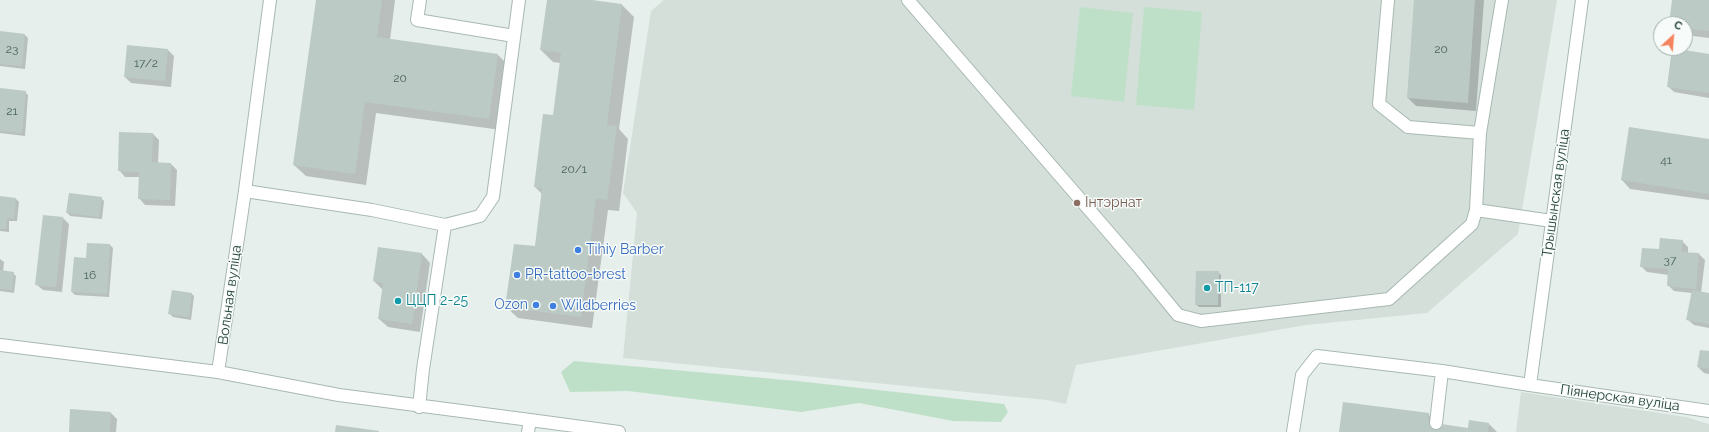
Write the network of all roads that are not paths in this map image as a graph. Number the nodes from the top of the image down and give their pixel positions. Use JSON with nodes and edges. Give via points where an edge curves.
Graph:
{"nodes":[{"id":1,"x":270,"y":0,"type":"edge"},
{"id":2,"x":420,"y":0,"type":"edge"},
{"id":3,"x":519,"y":0,"type":"edge"},
{"id":4,"x":908,"y":0,"type":"edge"},
{"id":5,"x":1388,"y":0,"type":"edge"},
{"id":6,"x":1502,"y":0,"type":"edge"},
{"id":7,"x":1582,"y":0,"type":"edge"},
{"id":8,"x":514,"y":36,"type":"junction"},
{"id":9,"x":1480,"y":134,"type":"junction"},
{"id":10,"x":245,"y":191,"type":"junction"},
{"id":11,"x":1476,"y":210,"type":"junction"},
{"id":12,"x":1552,"y":221,"type":"junction"},
{"id":13,"x":445,"y":225,"type":"junction"},
{"id":14,"x":0,"y":345,"type":"edge"},
{"id":15,"x":1442,"y":371,"type":"junction"},
{"id":16,"x":218,"y":372,"type":"junction"},
{"id":17,"x":1530,"y":385,"type":"junction"},
{"id":18,"x":419,"y":407,"type":"junction"},
{"id":19,"x":1709,"y":411,"type":"edge"},
{"id":20,"x":1436,"y":423,"type":"dead end"},
{"id":21,"x":529,"y":426,"type":"edge"},
{"id":22,"x":619,"y":432,"type":"edge"},
{"id":23,"x":1293,"y":432,"type":"edge"}],
"edges":[{"from":1,"to":10,"type":"street","name":"Вольная вуліца"},
{"from":2,"to":8,"type":"street","via":[[417,20]]},
{"from":3,"to":8,"type":"street"},
{"from":4,"to":11,"type":"street","via":[[1178,315],[1201,321],[1389,299],[1472,224]]},
{"from":5,"to":9,"type":"street","via":[[1379,104],[1408,126]]},
{"from":6,"to":9,"type":"street"},
{"from":7,"to":12,"type":"street","name":"Трышынская вуліца"},
{"from":8,"to":13,"type":"street","via":[[492,197],[480,216]]},
{"from":9,"to":11,"type":"street"},
{"from":10,"to":13,"type":"street","via":[[372,210]]},
{"from":10,"to":16,"type":"street","name":"Вольная вуліца"},
{"from":11,"to":12,"type":"street"},
{"from":12,"to":17,"type":"street","name":"Трышынская вуліца"},
{"from":13,"to":18,"type":"street"},
{"from":14,"to":16,"type":"street"},
{"from":15,"to":17,"type":"street","name":"Піянерская вуліца"},
{"from":15,"to":20,"type":"street"},
{"from":15,"to":23,"type":"street","name":"Піянерская вуліца","via":[[1317,356],[1302,376]]},
{"from":16,"to":18,"type":"street"},
{"from":17,"to":19,"type":"street","name":"Піянерская вуліца"},
{"from":18,"to":21,"type":"street"},
{"from":21,"to":22,"type":"street"}]}
